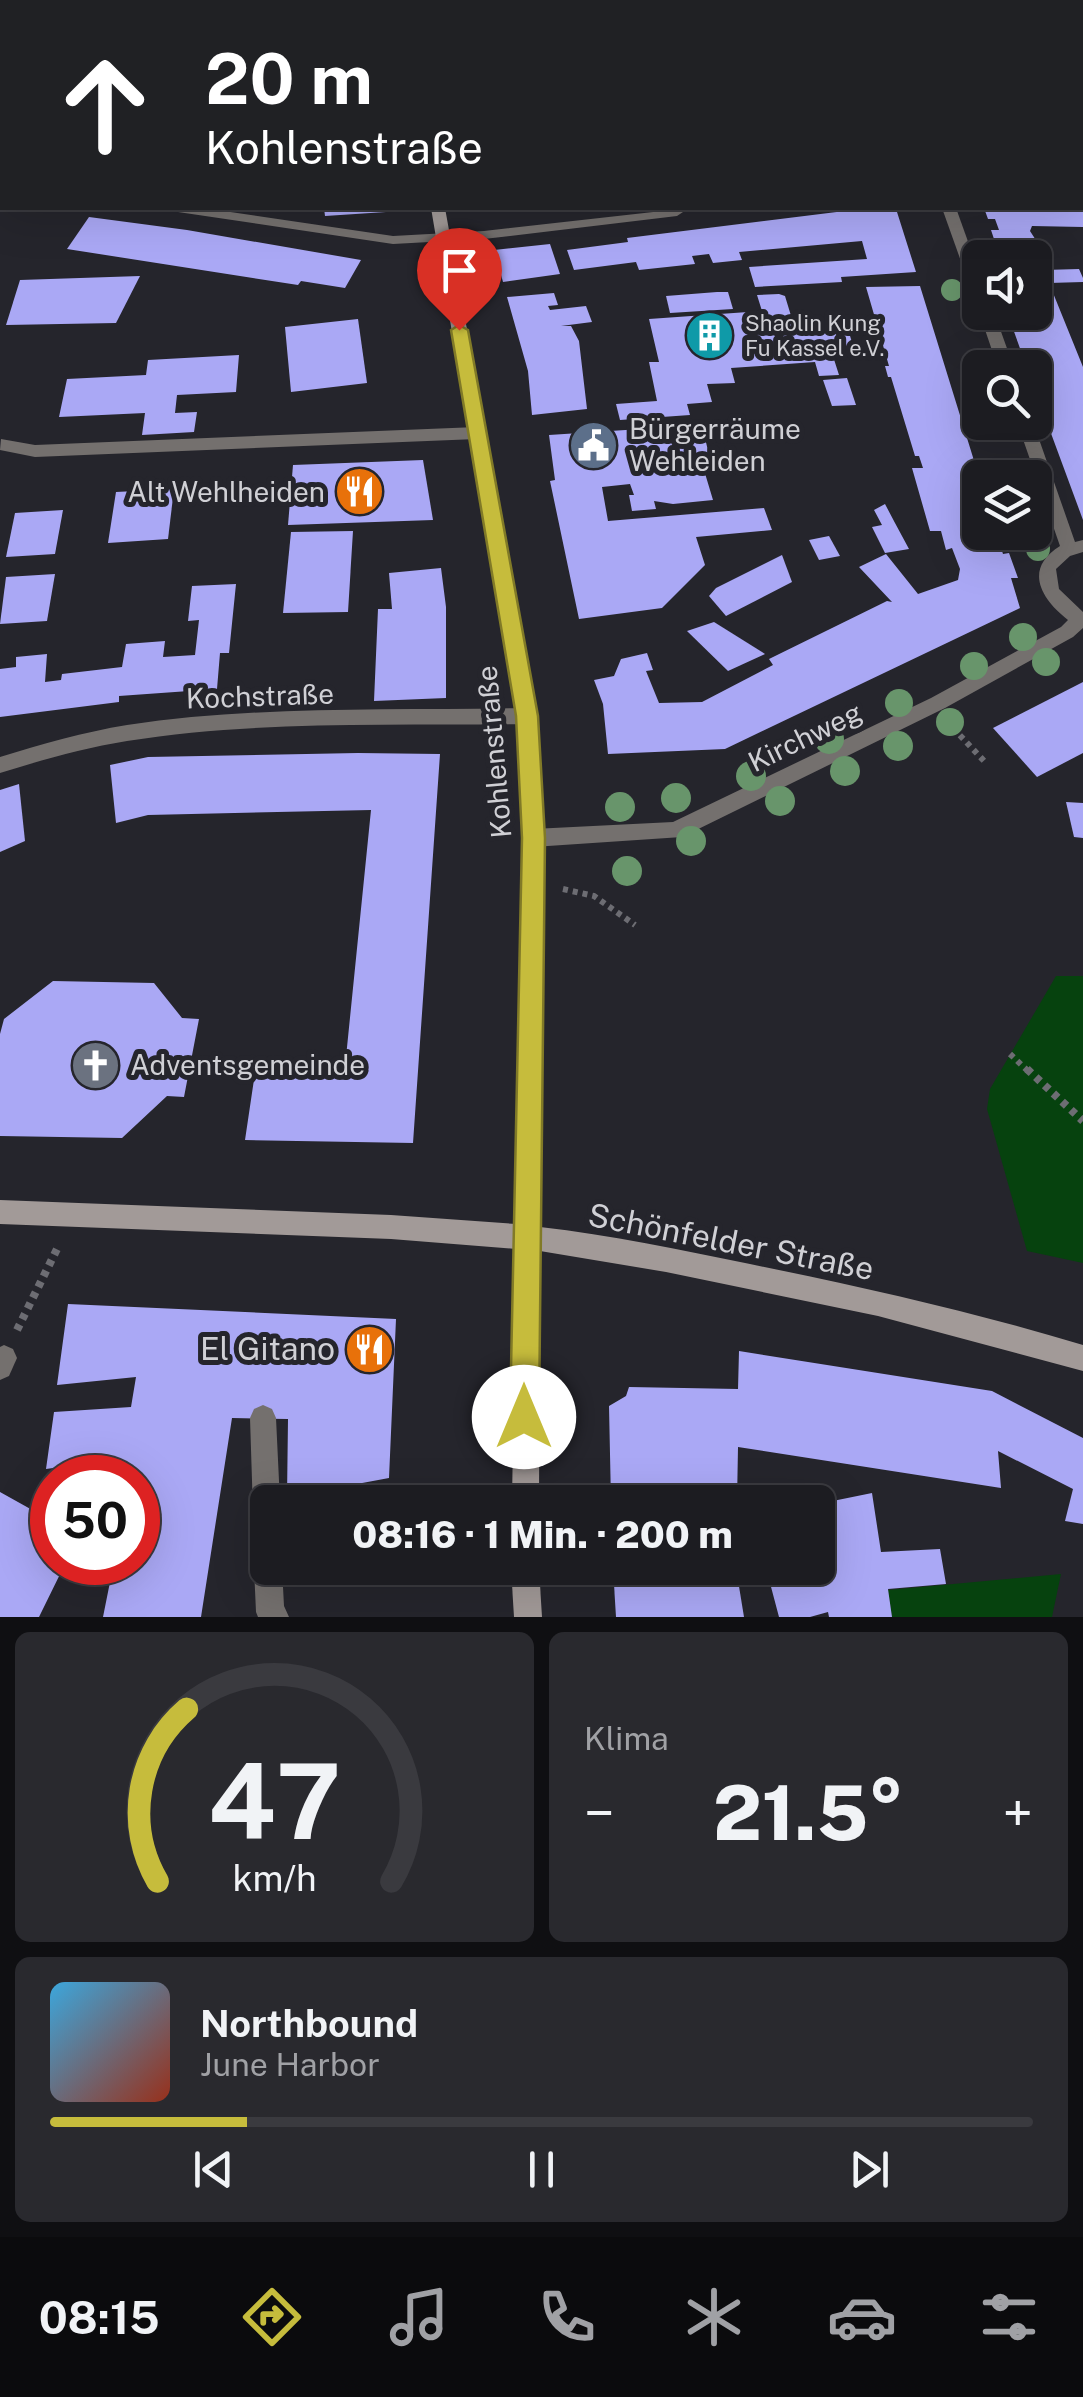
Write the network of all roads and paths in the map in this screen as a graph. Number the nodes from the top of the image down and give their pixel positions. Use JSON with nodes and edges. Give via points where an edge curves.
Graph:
{"nodes":[{"id":1,"x":191,"y":210,"type":"edge"},
{"id":2,"x":438,"y":210,"type":"edge"},
{"id":3,"x":680,"y":210,"type":"edge"},
{"id":4,"x":950,"y":210,"type":"edge"},
{"id":5,"x":443,"y":236,"type":"junction"},
{"id":6,"x":962,"y":245,"type":"edge"},
{"id":7,"x":477,"y":433,"type":"junction"},
{"id":8,"x":1032,"y":440,"type":"edge"},
{"id":9,"x":1,"y":445,"type":"edge"},
{"id":10,"x":1076,"y":547,"type":"edge"},
{"id":11,"x":1082,"y":620,"type":"edge"},
{"id":12,"x":527,"y":716,"type":"junction"},
{"id":13,"x":952,"y":728,"type":"dead end"},
{"id":14,"x":986,"y":763,"type":"dead end"},
{"id":15,"x":0,"y":765,"type":"edge"},
{"id":16,"x":533,"y":838,"type":"junction"},
{"id":17,"x":594,"y":896,"type":"dead end"},
{"id":18,"x":635,"y":924,"type":"dead end"},
{"id":19,"x":1010,"y":1054,"type":"dead end"},
{"id":20,"x":1083,"y":1121,"type":"edge"},
{"id":21,"x":0,"y":1212,"type":"edge"},
{"id":22,"x":74,"y":1216,"type":"junction"},
{"id":23,"x":527,"y":1238,"type":"junction"},
{"id":24,"x":1083,"y":1358,"type":"edge"},
{"id":25,"x":2,"y":1363,"type":"edge"},
{"id":26,"x":263,"y":1418,"type":"dead end"},
{"id":27,"x":266,"y":1485,"type":"edge"},
{"id":28,"x":525,"y":1485,"type":"edge"},
{"id":29,"x":269,"y":1585,"type":"edge"},
{"id":30,"x":526,"y":1585,"type":"edge"},
{"id":31,"x":275,"y":1617,"type":"edge"},
{"id":32,"x":528,"y":1617,"type":"edge"}],
"edges":[{"from":1,"to":5,"type":"street","via":[[393,240]]},
{"from":2,"to":5,"type":"main road","name":"Kohlenstraße"},
{"from":3,"to":5,"type":"street"},
{"from":4,"to":6,"type":"street"},
{"from":5,"to":7,"type":"main road","name":"Kohlenstraße"},
{"from":7,"to":9,"type":"street","via":[[34,451]]},
{"from":7,"to":12,"type":"main road","name":"Kohlenstraße"},
{"from":8,"to":10,"type":"street"},
{"from":10,"to":11,"type":"street","name":"Kirchweg","via":[[1049,564],[1046,578],[1050,593]]},
{"from":11,"to":16,"type":"street","name":"Kirchweg","via":[[938,703],[675,831]]},
{"from":12,"to":15,"type":"street","name":"Kochstraße","via":[[126,730]]},
{"from":12,"to":16,"type":"main road","name":"Kohlenstraße"},
{"from":13,"to":14,"type":"path"},
{"from":16,"to":23,"type":"main road","name":"Kohlenstraße"},
{"from":17,"to":18,"type":"path"},
{"from":19,"to":20,"type":"path"},
{"from":21,"to":22,"type":"main road","name":"Schönfelder Straße"},
{"from":22,"to":23,"type":"main road","name":"Schönfelder Straße"},
{"from":22,"to":25,"type":"path"},
{"from":23,"to":24,"type":"main road","name":"Schönfelder Straße","via":[[862,1298]]},
{"from":23,"to":28,"type":"main road","name":"Kohlenstraße"},
{"from":26,"to":27,"type":"street"},
{"from":29,"to":31,"type":"street"},
{"from":30,"to":32,"type":"main road"}]}
